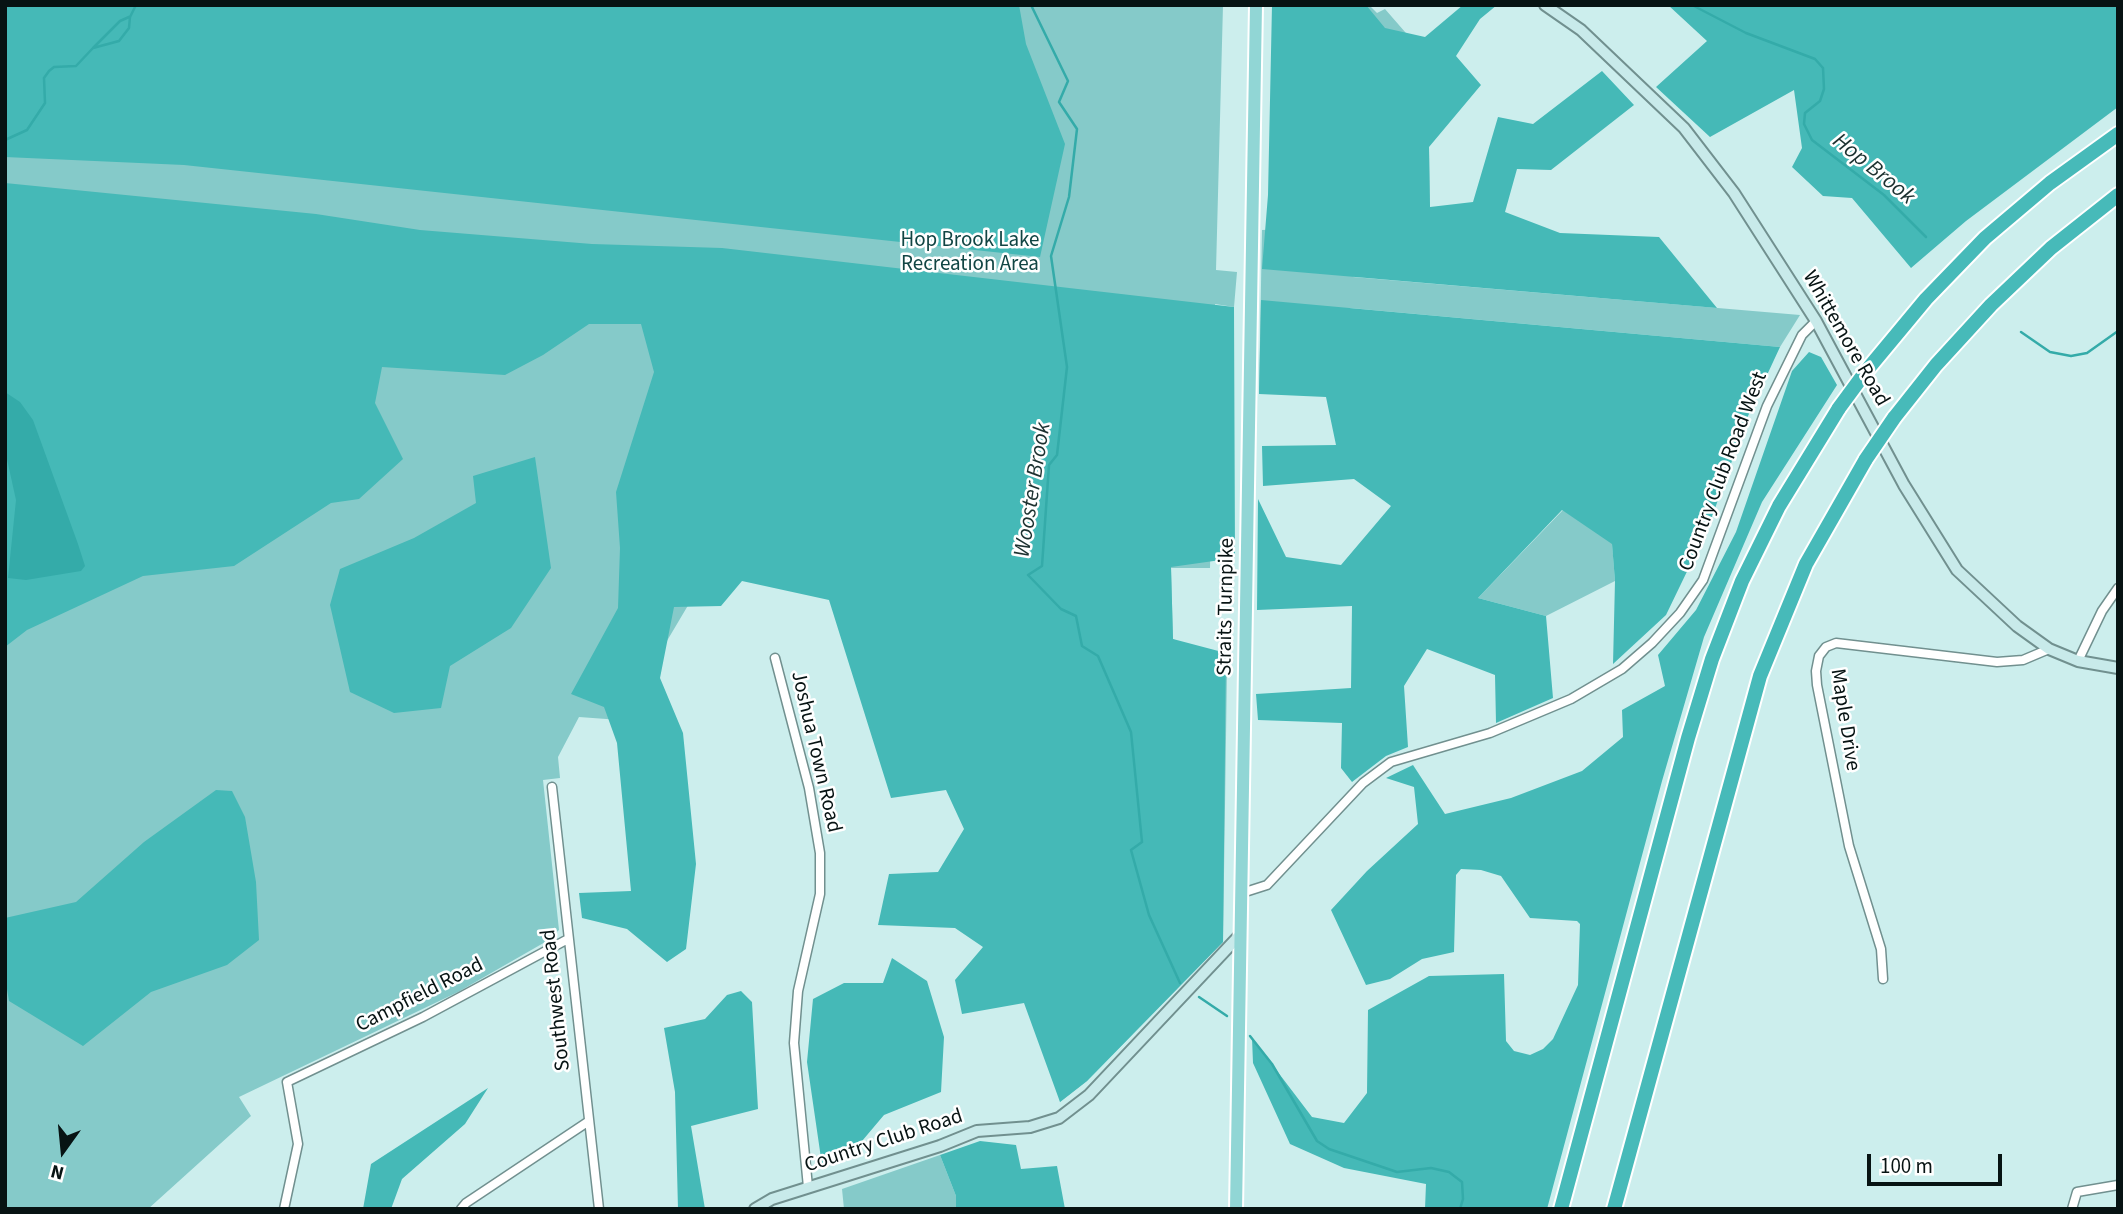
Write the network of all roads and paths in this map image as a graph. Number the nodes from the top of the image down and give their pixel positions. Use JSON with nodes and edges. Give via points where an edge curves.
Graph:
{"nodes":[{"id":1,"x":1256,"y":5,"type":"edge"},
{"id":2,"x":1545,"y":5,"type":"edge"},
{"id":3,"x":2118,"y":134,"type":"edge"},
{"id":4,"x":2118,"y":195,"type":"edge"},
{"id":5,"x":1816,"y":321,"type":"junction"},
{"id":6,"x":2118,"y":588,"type":"edge"},
{"id":7,"x":2049,"y":649,"type":"junction"},
{"id":8,"x":775,"y":658,"type":"dead end"},
{"id":9,"x":2078,"y":661,"type":"junction"},
{"id":10,"x":2118,"y":668,"type":"edge"},
{"id":11,"x":552,"y":787,"type":"dead end"},
{"id":12,"x":1242,"y":893,"type":"junction"},
{"id":13,"x":1238,"y":937,"type":"junction"},
{"id":14,"x":568,"y":939,"type":"junction"},
{"id":15,"x":1883,"y":979,"type":"dead end"},
{"id":16,"x":589,"y":1121,"type":"junction"},
{"id":17,"x":2118,"y":1185,"type":"edge"},
{"id":18,"x":808,"y":1187,"type":"junction"},
{"id":19,"x":284,"y":1209,"type":"edge"},
{"id":20,"x":461,"y":1209,"type":"edge"},
{"id":21,"x":599,"y":1209,"type":"edge"},
{"id":22,"x":755,"y":1209,"type":"edge"},
{"id":23,"x":1236,"y":1209,"type":"edge"},
{"id":24,"x":1561,"y":1209,"type":"edge"},
{"id":25,"x":1614,"y":1209,"type":"edge"},
{"id":26,"x":2072,"y":1209,"type":"edge"}],
"edges":[{"from":1,"to":12,"type":"main road","name":"Straits Turnpike"},
{"from":2,"to":5,"type":"main road","name":"Whittemore Road","via":[[1581,30],[1684,128],[1734,193]]},
{"from":3,"to":24,"type":"highway","bridge":true,"via":[[2050,183],[1985,239],[1926,299],[1839,408],[1779,506],[1721,633]]},
{"from":4,"to":25,"type":"highway","bridge":true,"via":[[2051,248],[1936,365],[1866,459],[1806,564],[1760,676]]},
{"from":5,"to":7,"type":"main road","name":"Whittemore Road","via":[[1904,485],[1957,570]]},
{"from":5,"to":12,"type":"street","name":"Country Club Road West","via":[[1802,335],[1777,385],[1703,580],[1652,643],[1622,669],[1571,699],[1490,733],[1391,762],[1363,783],[1267,885]]},
{"from":6,"to":9,"type":"street"},
{"from":7,"to":9,"type":"main road","name":"Whittemore Road"},
{"from":7,"to":15,"type":"street","name":"Maple Drive","via":[[2023,660],[1997,662],[1836,643],[1819,656],[1817,685],[1849,846],[1881,949]]},
{"from":8,"to":18,"type":"street","name":"Joshua Town Road","via":[[809,788],[820,853],[820,894],[798,991],[793,1043]]},
{"from":9,"to":10,"type":"main road","name":"Whittemore Road"},
{"from":11,"to":14,"type":"street","name":"Southwest Road"},
{"from":12,"to":13,"type":"main road","name":"Straits Turnpike"},
{"from":13,"to":18,"type":"main road","name":"Country Club Road","via":[[1080,1104],[1050,1122],[977,1131]]},
{"from":13,"to":23,"type":"main road","name":"Straits Turnpike"},
{"from":14,"to":16,"type":"street","name":"Southwest Road"},
{"from":14,"to":19,"type":"street","name":"Campfield Road","via":[[423,1017],[287,1082],[298,1144]]},
{"from":16,"to":20,"type":"street"},
{"from":16,"to":21,"type":"street","name":"Southwest Road"},
{"from":17,"to":26,"type":"street","via":[[2077,1192]]},
{"from":18,"to":22,"type":"main road","name":"Country Club Road"}]}
